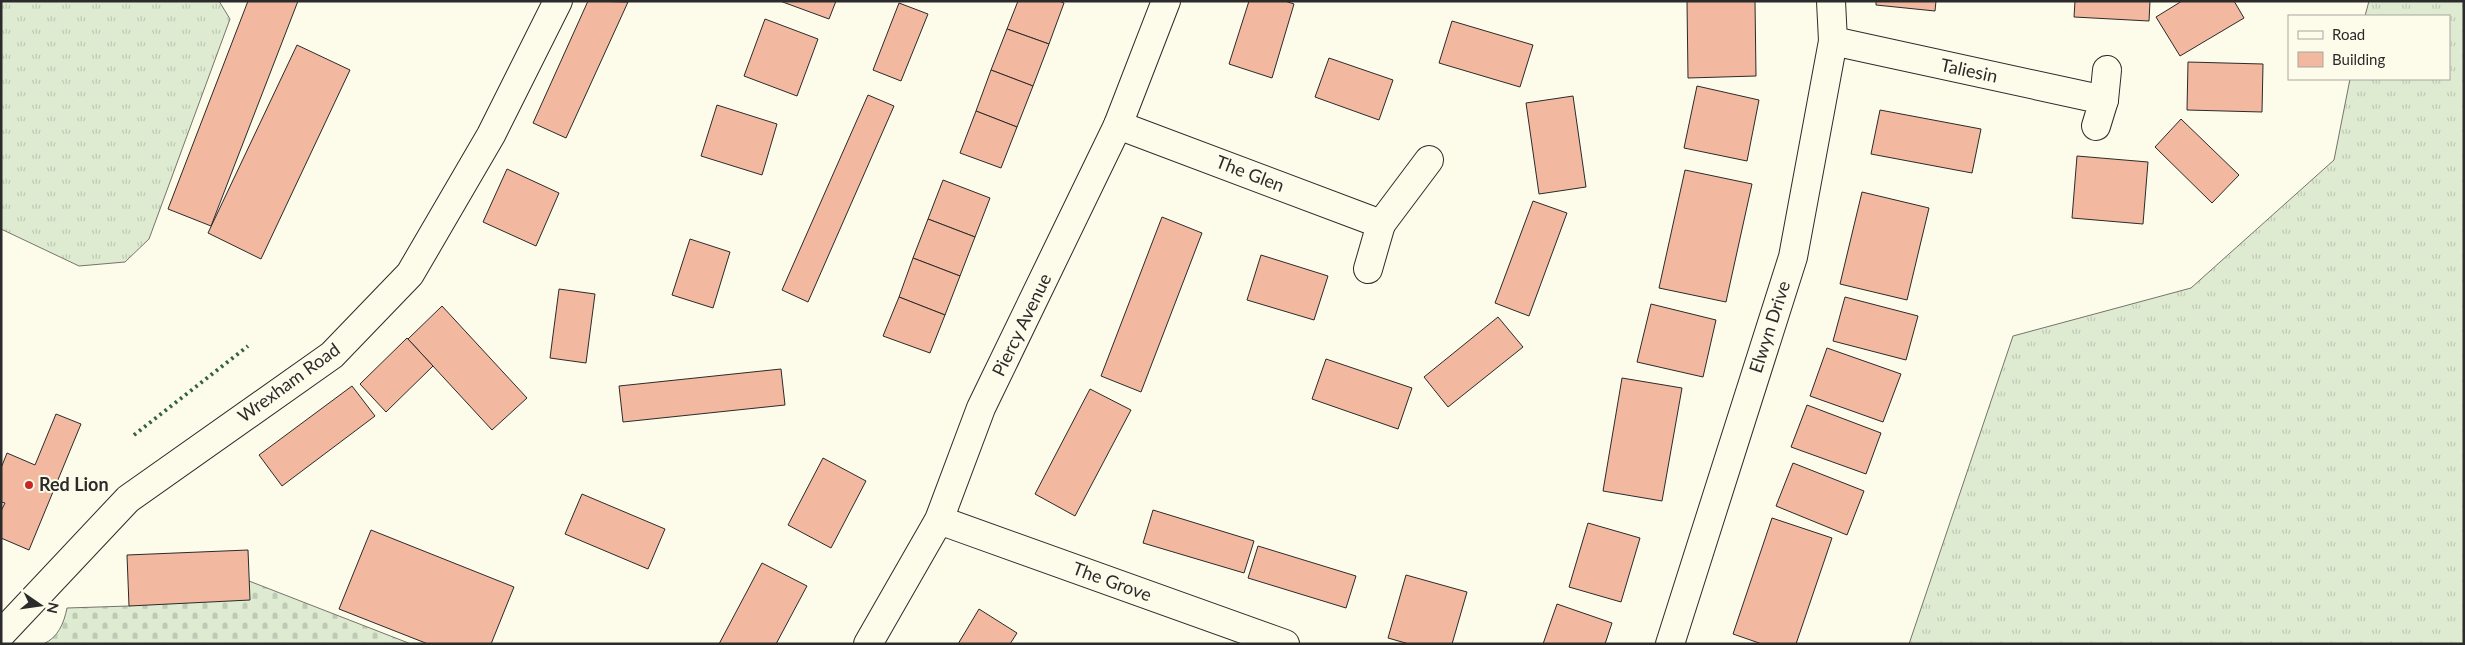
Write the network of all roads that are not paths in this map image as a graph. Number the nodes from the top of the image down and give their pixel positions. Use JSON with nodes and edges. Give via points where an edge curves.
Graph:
{"nodes":[{"id":1,"x":558,"y":1,"type":"edge"},
{"id":2,"x":1166,"y":1,"type":"edge"},
{"id":3,"x":1831,"y":1,"type":"edge"},
{"id":4,"x":1833,"y":41,"type":"junction"},
{"id":5,"x":2107,"y":70,"type":"dead end"},
{"id":6,"x":2104,"y":100,"type":"junction"},
{"id":7,"x":1118,"y":124,"type":"junction"},
{"id":8,"x":2096,"y":126,"type":"dead end"},
{"id":9,"x":1429,"y":160,"type":"dead end"},
{"id":10,"x":1382,"y":224,"type":"junction"},
{"id":11,"x":1368,"y":269,"type":"dead end"},
{"id":12,"x":939,"y":520,"type":"junction"},
{"id":13,"x":1,"y":634,"type":"edge"},
{"id":14,"x":868,"y":644,"type":"edge"},
{"id":15,"x":1285,"y":644,"type":"edge"},
{"id":16,"x":1670,"y":644,"type":"edge"}],
"edges":[{"from":1,"to":13,"type":"street","name":"Wrexham Road","via":[[491,135],[410,274],[332,355],[128,499]]},
{"from":2,"to":7,"type":"street","name":"Piercy Avenue"},
{"from":3,"to":4,"type":"street","name":"Elwyn Drive"},
{"from":4,"to":6,"type":"street","name":"Taliesin"},
{"from":4,"to":16,"type":"street","name":"Elwyn Drive","via":[[1792,257]]},
{"from":5,"to":6,"type":"street"},
{"from":6,"to":8,"type":"street"},
{"from":7,"to":10,"type":"street","name":"The Glen"},
{"from":7,"to":12,"type":"street","name":"Piercy Avenue","via":[[981,408]]},
{"from":9,"to":10,"type":"street"},
{"from":10,"to":11,"type":"street"},
{"from":12,"to":14,"type":"street","name":"Piercy Avenue"},
{"from":12,"to":15,"type":"street","name":"The Grove"}]}
